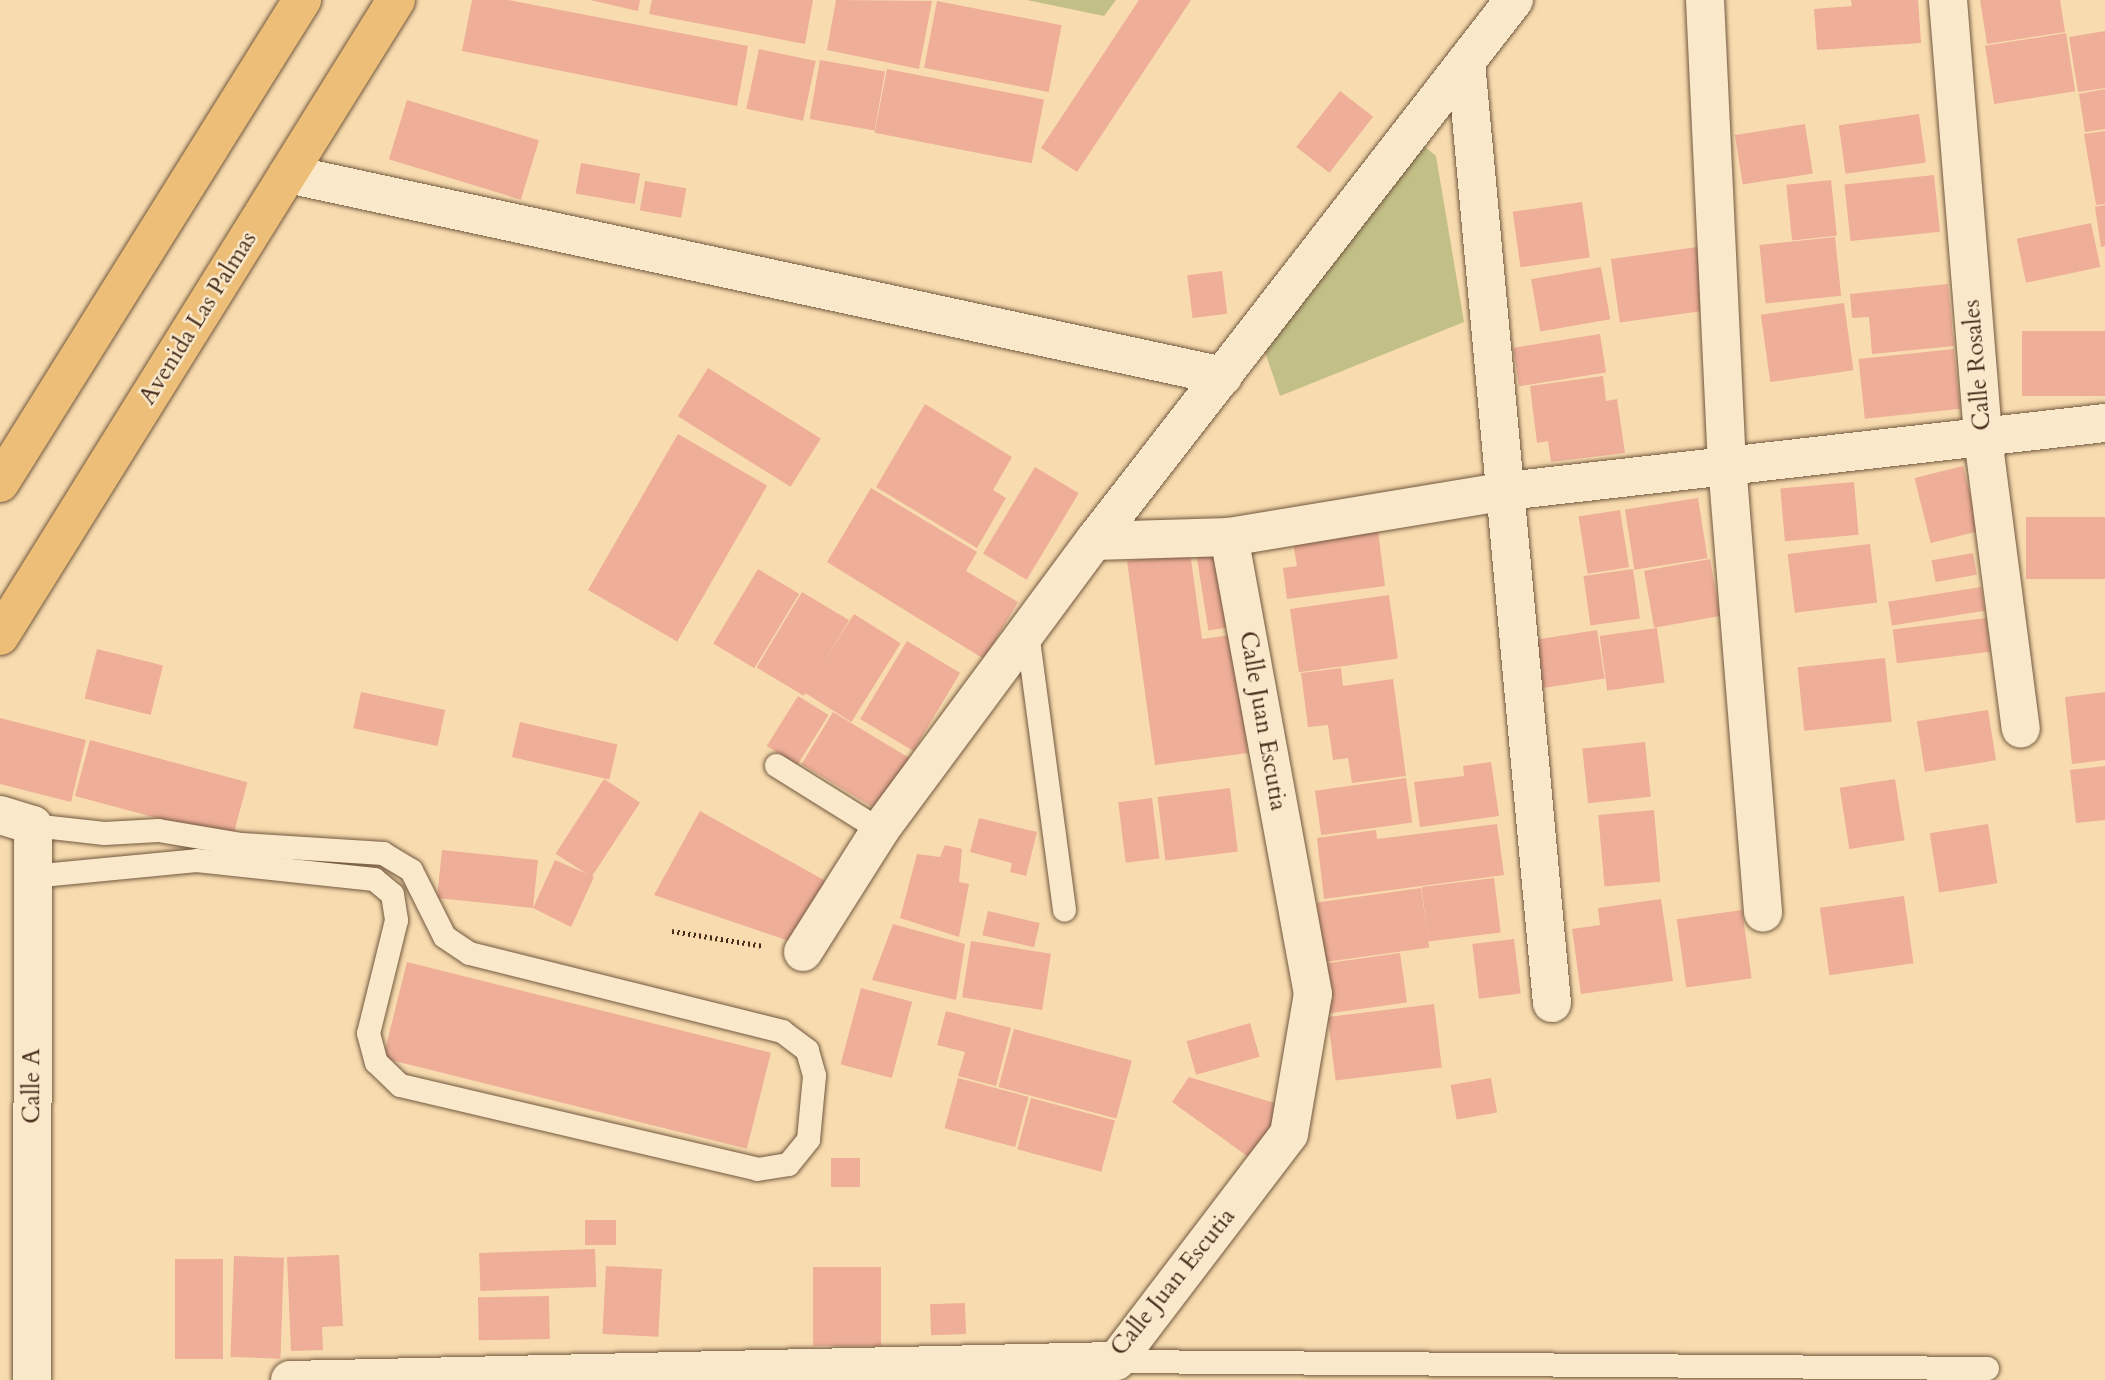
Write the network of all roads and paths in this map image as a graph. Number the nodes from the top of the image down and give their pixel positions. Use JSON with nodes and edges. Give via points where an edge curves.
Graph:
{"nodes":[{"id":1,"x":302,"y":0,"type":"edge"},
{"id":2,"x":396,"y":0,"type":"edge"},
{"id":3,"x":1514,"y":0,"type":"edge"},
{"id":4,"x":1705,"y":0,"type":"edge"},
{"id":5,"x":1948,"y":0,"type":"edge"},
{"id":6,"x":1466,"y":62,"type":"junction"},
{"id":7,"x":288,"y":174,"type":"junction"},
{"id":8,"x":1223,"y":376,"type":"junction"},
{"id":9,"x":2105,"y":423,"type":"edge"},
{"id":10,"x":1983,"y":438,"type":"junction"},
{"id":11,"x":1727,"y":464,"type":"junction"},
{"id":12,"x":0,"y":483,"type":"edge"},
{"id":13,"x":1507,"y":491,"type":"junction"},
{"id":14,"x":1229,"y":537,"type":"junction"},
{"id":15,"x":1094,"y":541,"type":"junction"},
{"id":16,"x":1027,"y":632,"type":"junction"},
{"id":17,"x":0,"y":636,"type":"edge"},
{"id":18,"x":2021,"y":729,"type":"dead end"},
{"id":19,"x":776,"y":765,"type":"dead end"},
{"id":20,"x":16,"y":820,"type":"edge"},
{"id":21,"x":880,"y":831,"type":"junction"},
{"id":22,"x":32,"y":876,"type":"junction"},
{"id":23,"x":1065,"y":910,"type":"dead end"},
{"id":24,"x":1763,"y":913,"type":"dead end"},
{"id":25,"x":672,"y":931,"type":"dead end"},
{"id":26,"x":803,"y":952,"type":"joint"},
{"id":27,"x":1552,"y":1003,"type":"dead end"},
{"id":28,"x":1987,"y":1367,"type":"dead end"},
{"id":29,"x":1107,"y":1371,"type":"edge"},
{"id":30,"x":32,"y":1380,"type":"edge"},
{"id":31,"x":289,"y":1380,"type":"edge"}],
"edges":[{"from":1,"to":12,"type":"main road"},
{"from":2,"to":7,"type":"main road","name":"Avenida Las Palmas"},
{"from":3,"to":6,"type":"street"},
{"from":4,"to":11,"type":"street"},
{"from":5,"to":10,"type":"street","name":"Calle Rosales"},
{"from":6,"to":8,"type":"street"},
{"from":6,"to":13,"type":"street"},
{"from":7,"to":8,"type":"street"},
{"from":7,"to":17,"type":"main road","name":"Avenida Las Palmas"},
{"from":8,"to":15,"type":"street"},
{"from":9,"to":10,"type":"street"},
{"from":10,"to":11,"type":"street"},
{"from":10,"to":18,"type":"street","name":"Calle Rosales"},
{"from":11,"to":13,"type":"street"},
{"from":11,"to":24,"type":"street"},
{"from":13,"to":14,"type":"street"},
{"from":13,"to":27,"type":"street"},
{"from":14,"to":15,"type":"street"},
{"from":14,"to":29,"type":"street","name":"Calle Juan Escutia","via":[[1313,994],[1289,1134]]},
{"from":15,"to":16,"type":"street"},
{"from":16,"to":21,"type":"street"},
{"from":16,"to":23,"type":"lane"},
{"from":19,"to":21,"type":"lane"},
{"from":20,"to":22,"type":"street","name":"Calle A"},
{"from":20,"to":22,"type":"lane","via":[[104,833],[158,830],[241,844],[383,853],[411,870],[444,936],[469,953],[782,1031],[807,1050],[814,1075],[808,1139],[788,1164],[757,1169],[400,1085],[376,1062],[368,1033],[396,920],[392,894],[374,878],[196,860]]},
{"from":21,"to":26,"type":"street"},
{"from":22,"to":30,"type":"street","name":"Calle A"},
{"from":25,"to":26,"type":"path"},
{"from":28,"to":29,"type":"lane"},
{"from":29,"to":31,"type":"street","name":"Calle Juan Escutia"}]}
